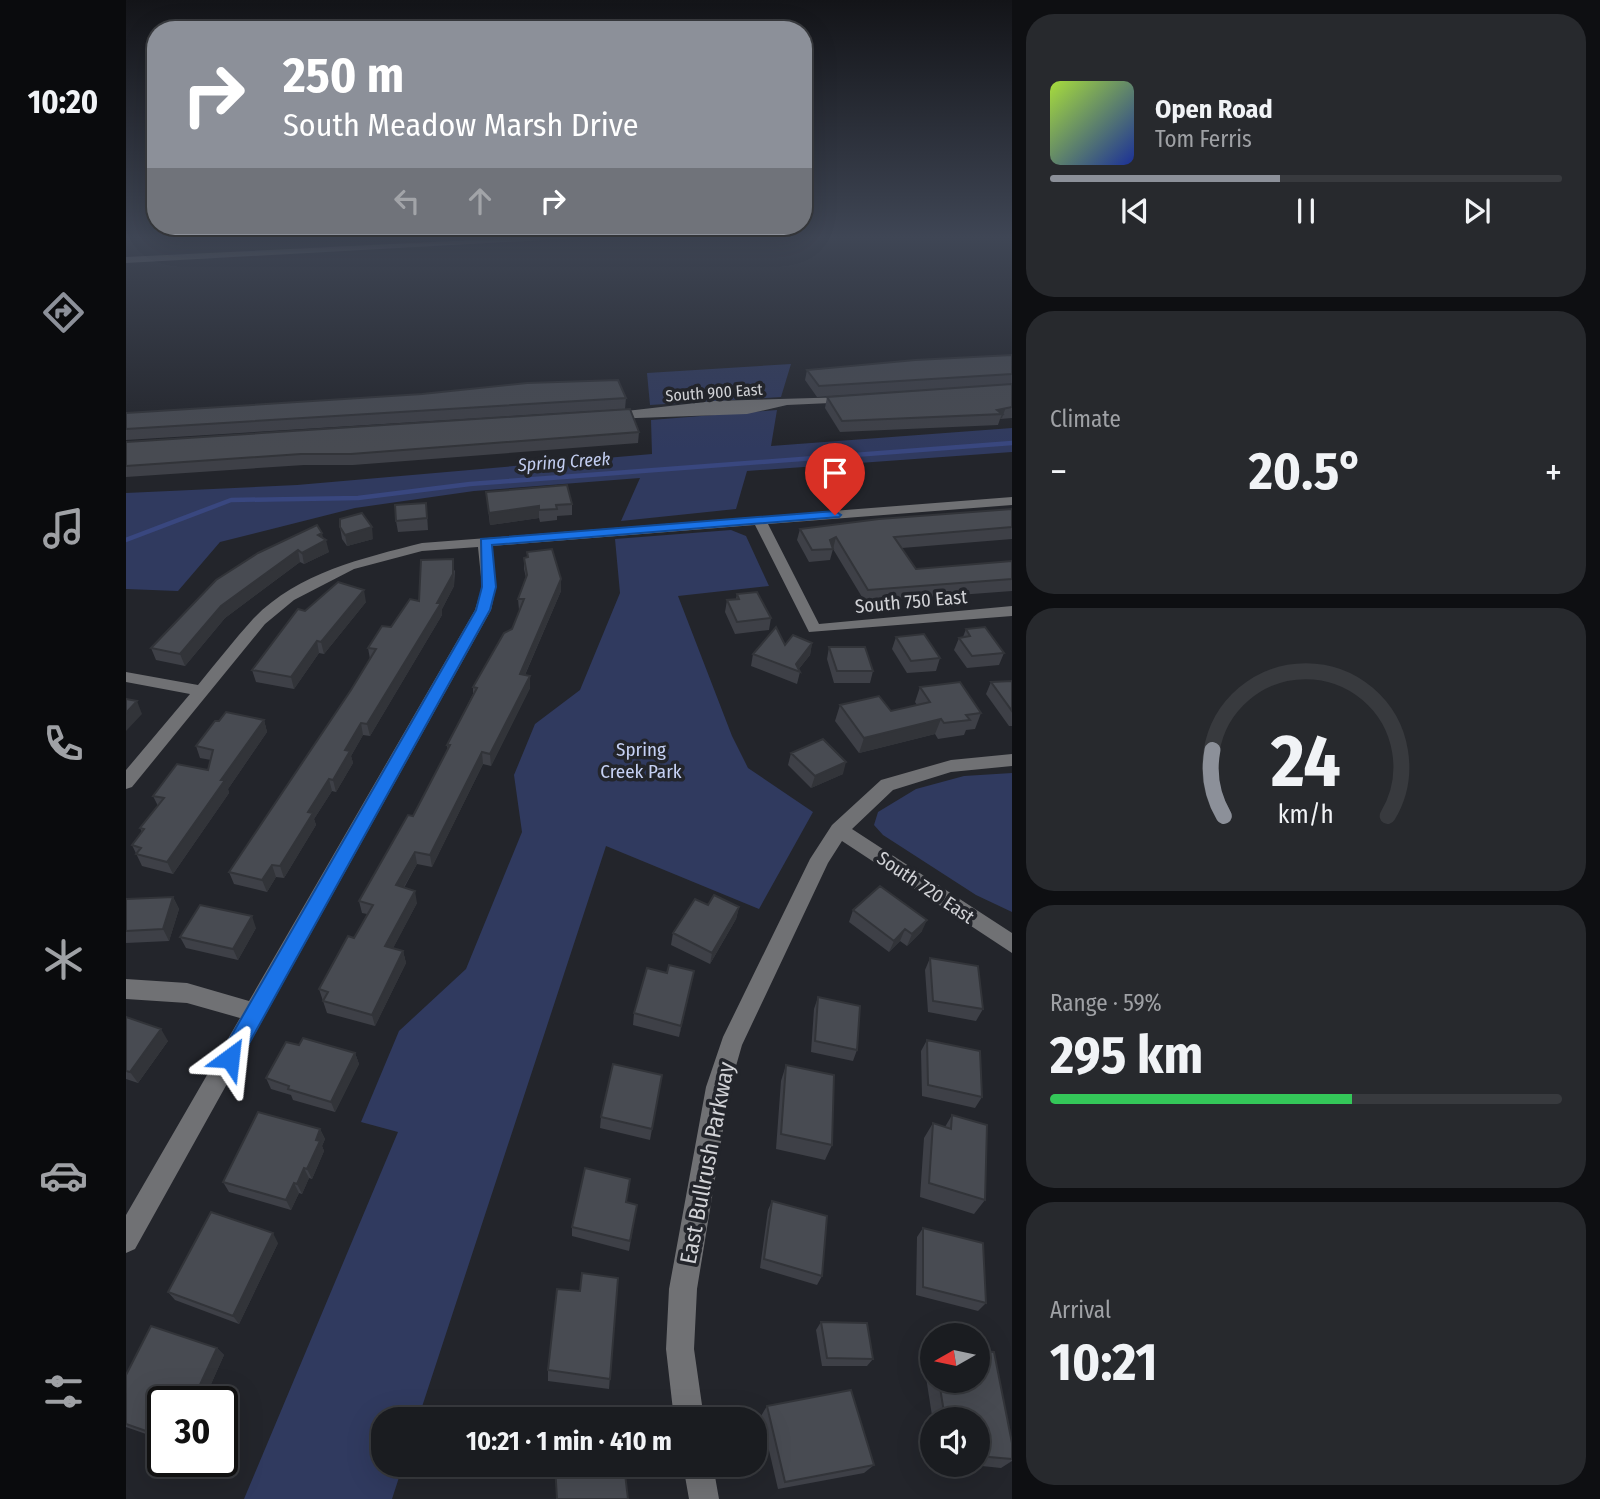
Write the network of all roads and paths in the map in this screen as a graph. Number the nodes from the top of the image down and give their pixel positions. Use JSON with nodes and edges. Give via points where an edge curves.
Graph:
{"nodes":[{"id":1,"x":862,"y":399,"type":"edge"},
{"id":2,"x":596,"y":417,"type":"edge"},
{"id":3,"x":1012,"y":501,"type":"edge"},
{"id":4,"x":759,"y":520,"type":"junction"},
{"id":5,"x":485,"y":542,"type":"junction"},
{"id":6,"x":1012,"y":611,"type":"edge"},
{"id":7,"x":126,"y":677,"type":"edge"},
{"id":8,"x":202,"y":691,"type":"junction"},
{"id":9,"x":1012,"y":760,"type":"edge"},
{"id":10,"x":126,"y":782,"type":"edge"},
{"id":11,"x":839,"y":830,"type":"junction"},
{"id":12,"x":1012,"y":944,"type":"edge"},
{"id":13,"x":126,"y":989,"type":"edge"},
{"id":14,"x":256,"y":1013,"type":"junction"},
{"id":15,"x":126,"y":1240,"type":"edge"},
{"id":16,"x":687,"y":1407,"type":"edge"},
{"id":17,"x":700,"y":1477,"type":"edge"},
{"id":18,"x":704,"y":1499,"type":"edge"}],
"edges":[{"from":1,"to":2,"type":"street","name":"South 900 East","via":[[703,405]]},
{"from":3,"to":4,"type":"street"},
{"from":4,"to":5,"type":"street"},
{"from":4,"to":6,"type":"street","name":"South 750 East","via":[[814,629]]},
{"from":5,"to":8,"type":"street","via":[[386,554],[322,578],[260,621]]},
{"from":5,"to":14,"type":"street","via":[[489,587],[483,610]]},
{"from":7,"to":8,"type":"street"},
{"from":8,"to":10,"type":"street"},
{"from":9,"to":11,"type":"street","name":"East Bullrush Parkway","via":[[951,766],[887,785]]},
{"from":11,"to":12,"type":"street","name":"South 720 East"},
{"from":11,"to":16,"type":"street","name":"East Bullrush Parkway","via":[[820,859],[731,1044],[718,1087],[683,1289],[680,1349]]},
{"from":13,"to":14,"type":"street","via":[[187,993]]},
{"from":14,"to":15,"type":"street"},
{"from":17,"to":18,"type":"street"}]}
